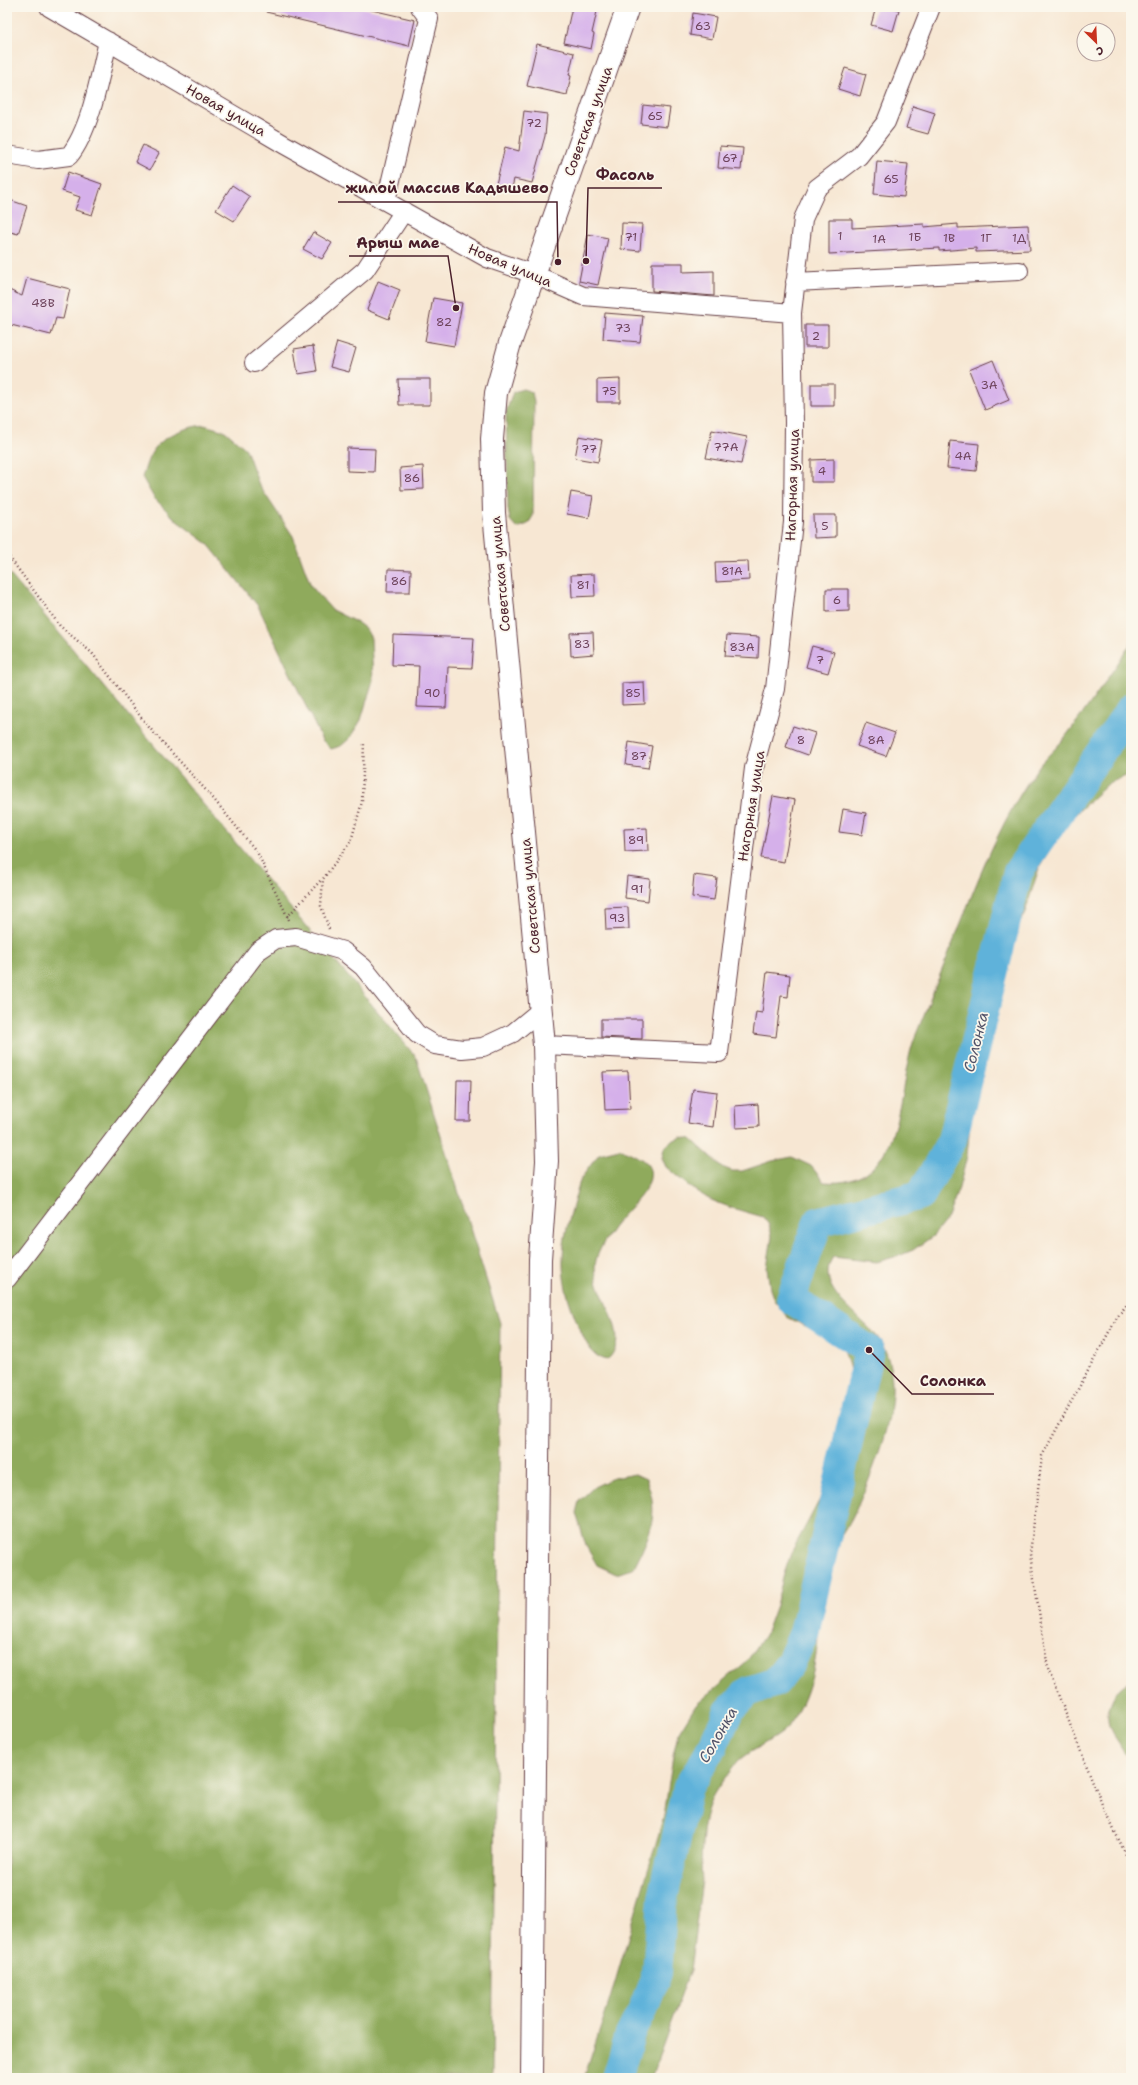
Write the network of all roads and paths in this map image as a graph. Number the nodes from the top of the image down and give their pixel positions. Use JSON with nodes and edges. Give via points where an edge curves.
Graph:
{"nodes":[{"id":1,"x":420,"y":7,"type":"edge"},
{"id":2,"x":628,"y":7,"type":"edge"},
{"id":3,"x":931,"y":7,"type":"edge"},
{"id":4,"x":57,"y":10,"type":"edge"},
{"id":5,"x":108,"y":41,"type":"junction"},
{"id":6,"x":7,"y":155,"type":"edge"},
{"id":7,"x":386,"y":201,"type":"junction"},
{"id":8,"x":404,"y":211,"type":"junction"},
{"id":9,"x":1019,"y":271,"type":"dead end"},
{"id":10,"x":533,"y":274,"type":"junction"},
{"id":11,"x":795,"y":282,"type":"junction"},
{"id":12,"x":792,"y":313,"type":"junction"},
{"id":13,"x":254,"y":363,"type":"dead end"},
{"id":14,"x":7,"y":554,"type":"edge"},
{"id":15,"x":364,"y":742,"type":"dead end"},
{"id":16,"x":323,"y":879,"type":"junction"},
{"id":17,"x":287,"y":917,"type":"junction"},
{"id":18,"x":296,"y":937,"type":"junction"},
{"id":19,"x":343,"y":951,"type":"junction"},
{"id":20,"x":541,"y":1010,"type":"junction"},
{"id":21,"x":544,"y":1045,"type":"junction"},
{"id":22,"x":7,"y":1279,"type":"edge"},
{"id":23,"x":1131,"y":1299,"type":"edge"},
{"id":24,"x":1131,"y":1865,"type":"edge"},
{"id":25,"x":532,"y":2078,"type":"edge"}],
"edges":[{"from":1,"to":7,"type":"street","via":[[429,19]]},
{"from":2,"to":10,"type":"main road","name":"Советская улица"},
{"from":3,"to":11,"type":"street","via":[[886,122],[859,156],[817,188],[803,219]]},
{"from":4,"to":5,"type":"street","name":"Новая улица"},
{"from":5,"to":6,"type":"street","via":[[95,97],[76,147],[69,156],[38,160]]},
{"from":5,"to":7,"type":"street","name":"Новая улица"},
{"from":7,"to":8,"type":"street","name":"Новая улица"},
{"from":8,"to":10,"type":"street","name":"Новая улица","via":[[487,258]]},
{"from":8,"to":13,"type":"street","via":[[365,270]]},
{"from":9,"to":11,"type":"street"},
{"from":10,"to":12,"type":"street","name":"Новая улица","via":[[582,296]]},
{"from":10,"to":20,"type":"main road","name":"Советская улица","via":[[496,393],[492,439],[494,513]]},
{"from":11,"to":12,"type":"street"},
{"from":12,"to":21,"type":"street","name":"Нагорная улица","via":[[793,522],[775,689],[754,768],[719,1053]]},
{"from":14,"to":17,"type":"path","via":[[60,626],[92,653],[147,726],[257,852]]},
{"from":15,"to":16,"type":"path","via":[[362,802],[352,841]]},
{"from":16,"to":17,"type":"path"},
{"from":16,"to":19,"type":"path","via":[[321,906],[329,930]]},
{"from":17,"to":18,"type":"path"},
{"from":18,"to":19,"type":"street"},
{"from":18,"to":22,"type":"street","via":[[276,939],[258,951]]},
{"from":19,"to":20,"type":"street","via":[[363,967],[417,1034],[435,1045],[462,1049],[483,1047],[513,1033]]},
{"from":20,"to":21,"type":"main road","name":"Советская улица"},
{"from":21,"to":25,"type":"main road","name":"Советская улица","via":[[547,1161],[540,1259]]},
{"from":23,"to":24,"type":"path","via":[[1116,1319],[1042,1456],[1030,1554],[1048,1669],[1103,1807]]}]}
